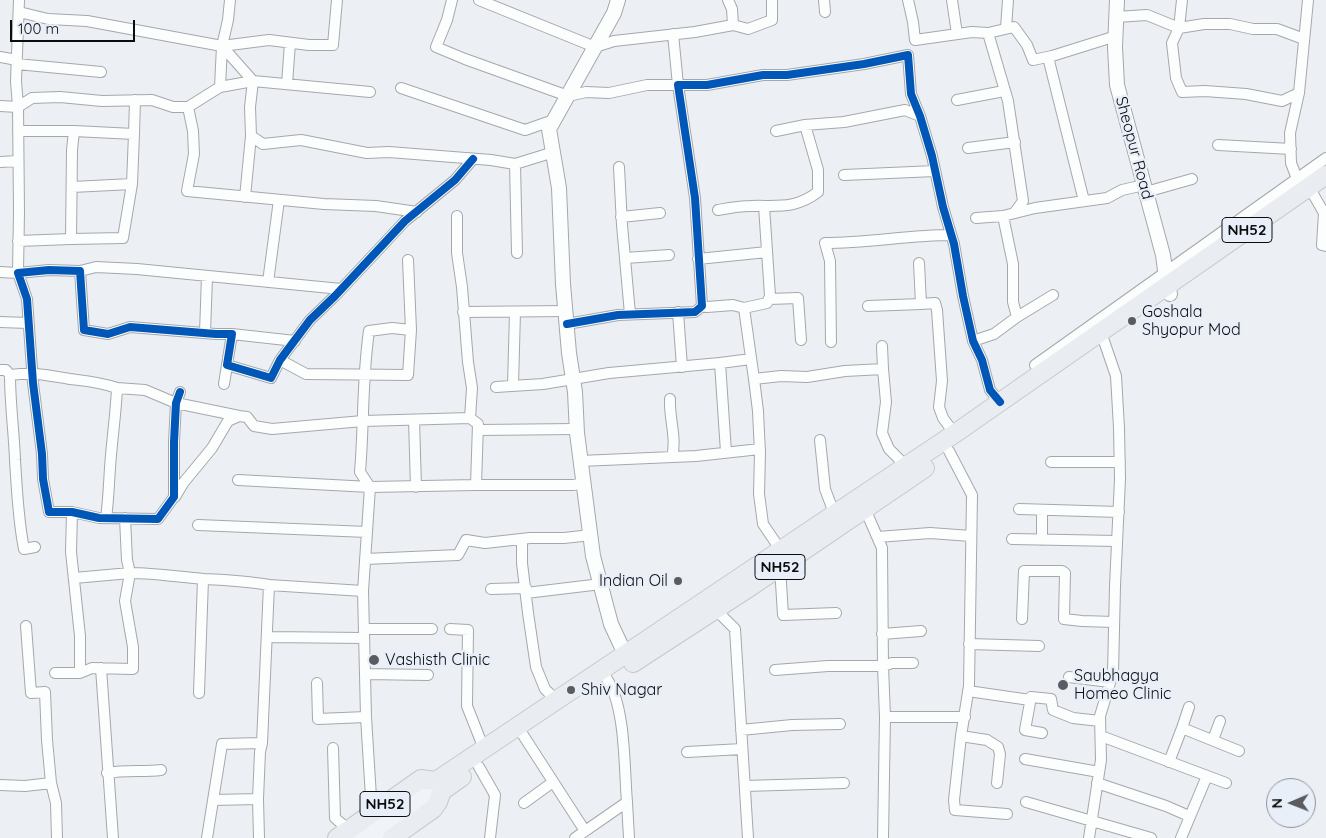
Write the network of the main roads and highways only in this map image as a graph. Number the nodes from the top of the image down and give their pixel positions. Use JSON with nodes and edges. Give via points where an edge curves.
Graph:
{"nodes":[{"id":1,"x":1326,"y":174,"type":"edge"},
{"id":2,"x":1309,"y":187,"type":"edge"},
{"id":3,"x":1168,"y":283,"type":"junction"},
{"id":4,"x":439,"y":786,"type":"junction"},
{"id":5,"x":420,"y":799,"type":"junction"},
{"id":6,"x":347,"y":835,"type":"edge"},
{"id":7,"x":375,"y":838,"type":"edge"},
{"id":8,"x":392,"y":838,"type":"edge"}],
"edges":[{"from":1,"to":2,"type":"highway","number":"NH52"},
{"from":2,"to":3,"type":"highway","number":"NH52"},
{"from":3,"to":4,"type":"highway","number":"NH52","via":[[954,434],[484,749]]},
{"from":3,"to":4,"type":"highway","number":"NH52","via":[[1104,341],[949,451],[479,767]]},
{"from":4,"to":5,"type":"main road"},
{"from":4,"to":6,"type":"highway","number":"NH52","via":[[421,779]]},
{"from":4,"to":8,"type":"highway","number":"NH52","via":[[438,802],[433,809]]},
{"from":5,"to":6,"type":"main road"},
{"from":5,"to":7,"type":"main road"}]}
